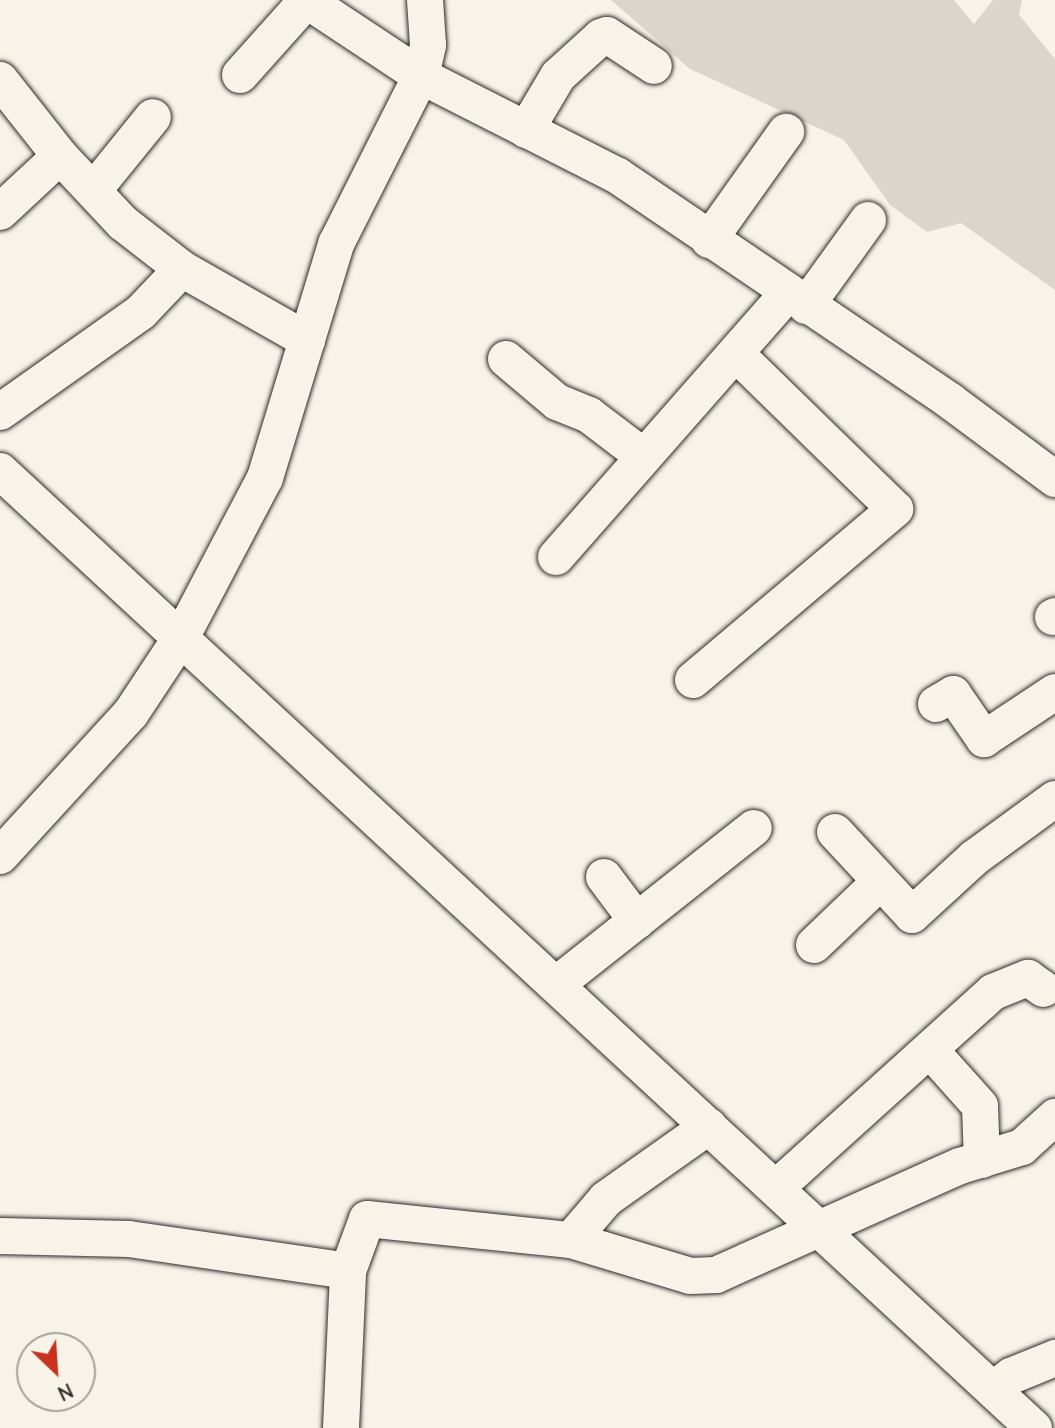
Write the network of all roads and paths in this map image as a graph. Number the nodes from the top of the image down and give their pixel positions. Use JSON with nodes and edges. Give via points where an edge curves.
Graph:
{"nodes":[{"id":1,"x":307,"y":0,"type":"edge"},
{"id":2,"x":425,"y":0,"type":"edge"},
{"id":3,"x":654,"y":66,"type":"dead end"},
{"id":4,"x":240,"y":75,"type":"dead end"},
{"id":5,"x":421,"y":76,"type":"junction"},
{"id":6,"x":0,"y":80,"type":"edge"},
{"id":7,"x":138,"y":126,"type":"dead end"},
{"id":8,"x":526,"y":130,"type":"junction"},
{"id":9,"x":786,"y":132,"type":"dead end"},
{"id":10,"x":60,"y":156,"type":"junction"},
{"id":11,"x":113,"y":204,"type":"junction"},
{"id":12,"x":13,"y":208,"type":"edge"},
{"id":13,"x":868,"y":220,"type":"dead end"},
{"id":14,"x":709,"y":240,"type":"junction"},
{"id":15,"x":182,"y":269,"type":"junction"},
{"id":16,"x":796,"y":300,"type":"junction"},
{"id":17,"x":307,"y":340,"type":"junction"},
{"id":18,"x":736,"y":354,"type":"junction"},
{"id":19,"x":513,"y":374,"type":"dead end"},
{"id":20,"x":0,"y":412,"type":"edge"},
{"id":21,"x":643,"y":456,"type":"junction"},
{"id":22,"x":0,"y":471,"type":"edge"},
{"id":23,"x":1055,"y":479,"type":"edge"},
{"id":24,"x":556,"y":557,"type":"dead end"},
{"id":25,"x":182,"y":636,"type":"junction"},
{"id":26,"x":693,"y":680,"type":"dead end"},
{"id":27,"x":1055,"y":692,"type":"edge"},
{"id":28,"x":952,"y":694,"type":"dead end"},
{"id":29,"x":1055,"y":799,"type":"edge"},
{"id":30,"x":754,"y":828,"type":"dead end"},
{"id":31,"x":835,"y":832,"type":"dead end"},
{"id":32,"x":0,"y":856,"type":"edge"},
{"id":33,"x":604,"y":877,"type":"dead end"},
{"id":34,"x":880,"y":882,"type":"junction"},
{"id":35,"x":637,"y":921,"type":"junction"},
{"id":36,"x":814,"y":945,"type":"dead end"},
{"id":37,"x":557,"y":984,"type":"junction"},
{"id":38,"x":1044,"y":989,"type":"dead end"},
{"id":39,"x":930,"y":1050,"type":"junction"},
{"id":40,"x":1055,"y":1117,"type":"edge"},
{"id":41,"x":709,"y":1126,"type":"junction"},
{"id":42,"x":982,"y":1160,"type":"junction"},
{"id":43,"x":776,"y":1188,"type":"junction"},
{"id":44,"x":820,"y":1229,"type":"junction"},
{"id":45,"x":0,"y":1236,"type":"edge"},
{"id":46,"x":571,"y":1240,"type":"junction"},
{"id":47,"x":348,"y":1271,"type":"junction"},
{"id":48,"x":1055,"y":1358,"type":"edge"},
{"id":49,"x":993,"y":1390,"type":"junction"},
{"id":50,"x":341,"y":1428,"type":"edge"},
{"id":51,"x":1034,"y":1428,"type":"edge"}],
"edges":[{"from":1,"to":4,"type":"street"},
{"from":1,"to":5,"type":"street"},
{"from":2,"to":5,"type":"street","via":[[428,45]]},
{"from":3,"to":8,"type":"street","via":[[607,35],[601,37],[558,76]]},
{"from":5,"to":8,"type":"street"},
{"from":5,"to":17,"type":"street","via":[[336,244]]},
{"from":6,"to":10,"type":"street","via":[[40,111]]},
{"from":7,"to":11,"type":"street"},
{"from":8,"to":14,"type":"street","via":[[618,176]]},
{"from":9,"to":14,"type":"street"},
{"from":10,"to":11,"type":"street"},
{"from":10,"to":12,"type":"street"},
{"from":11,"to":15,"type":"street"},
{"from":13,"to":16,"type":"street"},
{"from":14,"to":16,"type":"street"},
{"from":15,"to":17,"type":"street"},
{"from":15,"to":20,"type":"street","via":[[141,312]]},
{"from":16,"to":18,"type":"street"},
{"from":16,"to":23,"type":"street","via":[[950,401]]},
{"from":17,"to":25,"type":"street","via":[[265,478]]},
{"from":18,"to":21,"type":"street"},
{"from":18,"to":26,"type":"street","via":[[901,520]]},
{"from":19,"to":21,"type":"street","via":[[589,415]]},
{"from":21,"to":24,"type":"street","via":[[576,515]]},
{"from":22,"to":25,"type":"street"},
{"from":25,"to":32,"type":"street","via":[[131,713]]},
{"from":25,"to":37,"type":"street"},
{"from":27,"to":28,"type":"street","via":[[984,739]]},
{"from":29,"to":34,"type":"street","via":[[968,852],[912,915]]},
{"from":30,"to":35,"type":"street"},
{"from":31,"to":34,"type":"street"},
{"from":33,"to":35,"type":"street"},
{"from":34,"to":36,"type":"street"},
{"from":35,"to":37,"type":"street"},
{"from":37,"to":41,"type":"street"},
{"from":38,"to":39,"type":"street","via":[[1028,978],[993,992]]},
{"from":39,"to":42,"type":"street","via":[[980,1106]]},
{"from":39,"to":43,"type":"street"},
{"from":40,"to":42,"type":"street","via":[[1022,1147]]},
{"from":41,"to":43,"type":"street"},
{"from":41,"to":46,"type":"street","via":[[606,1199]]},
{"from":42,"to":44,"type":"street"},
{"from":43,"to":44,"type":"street"},
{"from":44,"to":46,"type":"street","via":[[703,1276]]},
{"from":44,"to":49,"type":"street"},
{"from":45,"to":47,"type":"street","via":[[129,1239]]},
{"from":46,"to":47,"type":"street","via":[[367,1219]]},
{"from":47,"to":50,"type":"street"},
{"from":48,"to":49,"type":"street","via":[[1011,1376]]},
{"from":49,"to":51,"type":"street"}]}
